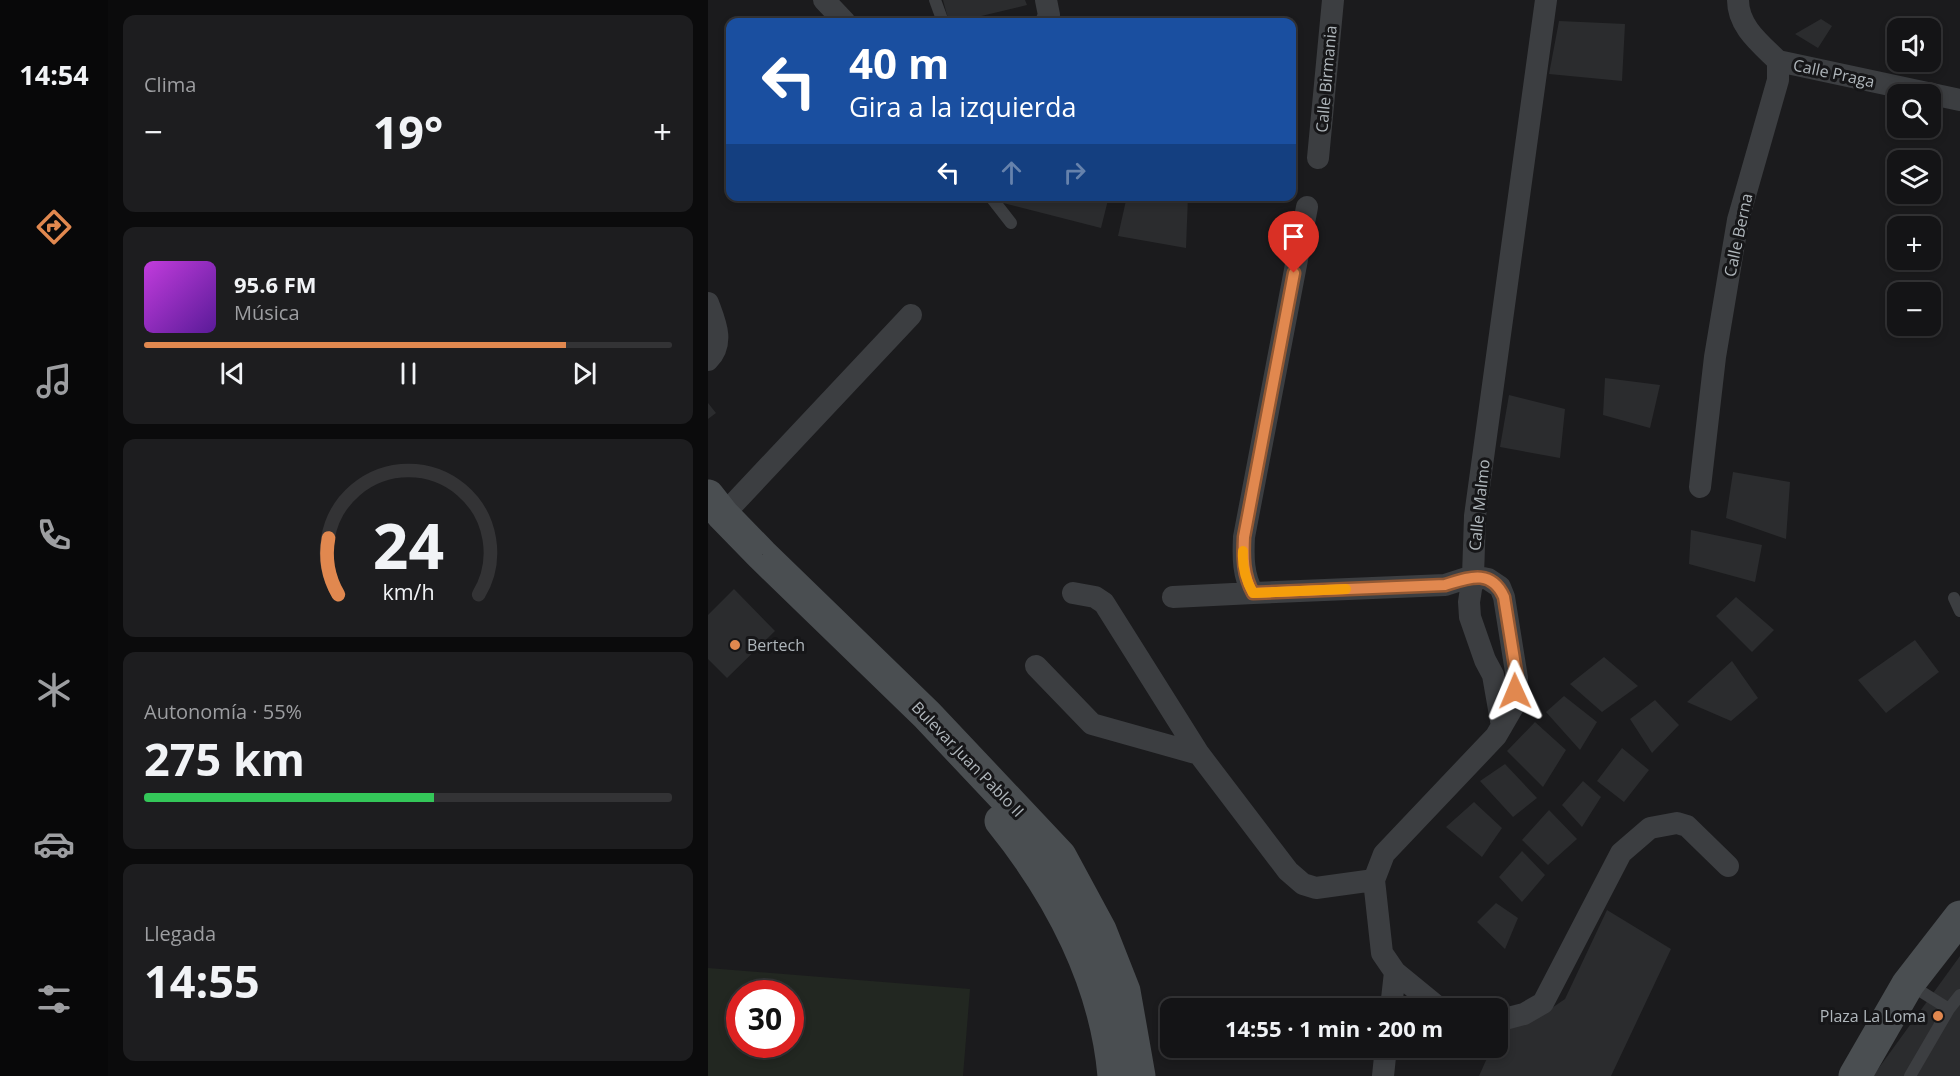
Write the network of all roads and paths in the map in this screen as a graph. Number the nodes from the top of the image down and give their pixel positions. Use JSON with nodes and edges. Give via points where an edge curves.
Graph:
{"nodes":[{"id":1,"x":824,"y":0,"type":"edge"},
{"id":2,"x":935,"y":0,"type":"edge"},
{"id":3,"x":1046,"y":0,"type":"edge"},
{"id":4,"x":1333,"y":0,"type":"edge"},
{"id":5,"x":1546,"y":0,"type":"edge"},
{"id":6,"x":1738,"y":0,"type":"edge"},
{"id":7,"x":842,"y":14,"type":"edge"},
{"id":8,"x":942,"y":18,"type":"edge"},
{"id":9,"x":1048,"y":18,"type":"edge"},
{"id":10,"x":1778,"y":61,"type":"junction"},
{"id":11,"x":1960,"y":100,"type":"edge"},
{"id":12,"x":1318,"y":158,"type":"dead end"},
{"id":13,"x":994,"y":201,"type":"edge"},
{"id":14,"x":1307,"y":207,"type":"dead end"},
{"id":15,"x":1011,"y":223,"type":"dead end"},
{"id":16,"x":708,"y":303,"type":"edge"},
{"id":17,"x":911,"y":315,"type":"dead end"},
{"id":18,"x":708,"y":360,"type":"edge"},
{"id":19,"x":1700,"y":487,"type":"dead end"},
{"id":20,"x":713,"y":514,"type":"edge"},
{"id":21,"x":1473,"y":576,"type":"junction"},
{"id":22,"x":1073,"y":593,"type":"dead end"},
{"id":23,"x":1253,"y":593,"type":"junction"},
{"id":24,"x":1173,"y":597,"type":"dead end"},
{"id":25,"x":1954,"y":598,"type":"dead end"},
{"id":26,"x":1960,"y":611,"type":"edge"},
{"id":27,"x":1036,"y":666,"type":"dead end"},
{"id":28,"x":1502,"y":726,"type":"junction"},
{"id":29,"x":1199,"y":754,"type":"junction"},
{"id":30,"x":1728,"y":866,"type":"dead end"},
{"id":31,"x":1374,"y":880,"type":"junction"},
{"id":32,"x":1960,"y":917,"type":"edge"},
{"id":33,"x":1395,"y":972,"type":"junction"},
{"id":34,"x":1908,"y":984,"type":"junction"},
{"id":35,"x":1960,"y":995,"type":"edge"},
{"id":36,"x":1392,"y":998,"type":"edge"},
{"id":37,"x":1427,"y":998,"type":"edge"},
{"id":38,"x":1949,"y":1009,"type":"junction"},
{"id":39,"x":1508,"y":1018,"type":"edge"},
{"id":40,"x":1385,"y":1058,"type":"edge"},
{"id":41,"x":1113,"y":1076,"type":"edge"},
{"id":42,"x":1139,"y":1076,"type":"edge"},
{"id":43,"x":1383,"y":1076,"type":"edge"},
{"id":44,"x":1855,"y":1076,"type":"edge"},
{"id":45,"x":1910,"y":1076,"type":"edge"}],
"edges":[{"from":1,"to":7,"type":"street"},
{"from":2,"to":8,"type":"lane"},
{"from":3,"to":9,"type":"street"},
{"from":4,"to":12,"type":"street","name":"Calle Birmania"},
{"from":5,"to":21,"type":"street","name":"Calle Malmo","via":[[1475,516]]},
{"from":6,"to":10,"type":"street","via":[[1745,27]]},
{"from":10,"to":11,"type":"street","name":"Calle Praga"},
{"from":10,"to":19,"type":"street","name":"Calle Berna","via":[[1778,80],[1738,220],[1715,357]]},
{"from":13,"to":15,"type":"lane"},
{"from":14,"to":23,"type":"street","via":[[1244,537],[1243,560]]},
{"from":16,"to":18,"type":"street","via":[[718,330],[717,345]]},
{"from":17,"to":20,"type":"street"},
{"from":20,"to":41,"type":"main road","name":"Bulevar Juan Pablo II","via":[[960,775],[1026,852],[1067,918],[1095,985],[1112,1052]]},
{"from":20,"to":42,"type":"main road","name":"Bulevar Juan Pablo II","via":[[927,715],[1060,856],[1100,930],[1124,991]]},
{"from":21,"to":23,"type":"street","via":[[1445,585]]},
{"from":21,"to":28,"type":"street","name":"Calle Malmo","via":[[1468,602],[1470,617],[1493,675]]},
{"from":21,"to":28,"type":"street","via":[[1500,587],[1504,597],[1517,678],[1514,705]]},
{"from":22,"to":29,"type":"street","via":[[1104,603]]},
{"from":23,"to":24,"type":"street"},
{"from":25,"to":26,"type":"lane"},
{"from":27,"to":29,"type":"street","via":[[1092,724]]},
{"from":28,"to":31,"type":"street","via":[[1384,854]]},
{"from":29,"to":31,"type":"street","via":[[1288,871],[1303,884],[1316,888]]},
{"from":30,"to":39,"type":"street","via":[[1688,826],[1677,823],[1650,828],[1621,853],[1543,1003]]},
{"from":31,"to":33,"type":"street","via":[[1382,953]]},
{"from":32,"to":34,"type":"main road"},
{"from":33,"to":36,"type":"street"},
{"from":33,"to":37,"type":"street"},
{"from":34,"to":38,"type":"lane"},
{"from":34,"to":44,"type":"main road"},
{"from":35,"to":38,"type":"lane"},
{"from":38,"to":45,"type":"lane"},
{"from":40,"to":43,"type":"street"}]}
